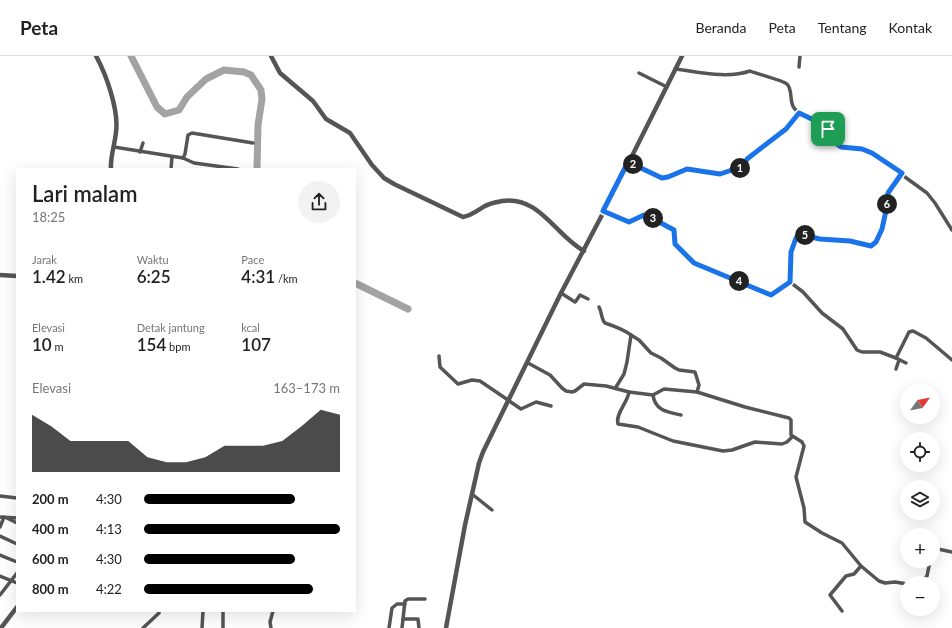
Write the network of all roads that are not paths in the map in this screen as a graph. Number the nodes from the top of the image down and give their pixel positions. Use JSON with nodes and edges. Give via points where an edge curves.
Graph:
{"nodes":[{"id":1,"x":96,"y":56,"type":"edge"},
{"id":2,"x":271,"y":56,"type":"edge"},
{"id":3,"x":682,"y":56,"type":"edge"},
{"id":4,"x":800,"y":56,"type":"edge"},
{"id":5,"x":799,"y":67,"type":"dead end"},
{"id":6,"x":675,"y":69,"type":"junction"},
{"id":7,"x":639,"y":73,"type":"dead end"},
{"id":8,"x":667,"y":87,"type":"junction"},
{"id":9,"x":799,"y":113,"type":"junction"},
{"id":10,"x":143,"y":143,"type":"dead end"},
{"id":11,"x":253,"y":143,"type":"dead end"},
{"id":12,"x":114,"y":147,"type":"junction"},
{"id":13,"x":140,"y":152,"type":"junction"},
{"id":14,"x":172,"y":157,"type":"junction"},
{"id":15,"x":182,"y":158,"type":"junction"},
{"id":16,"x":628,"y":162,"type":"junction"},
{"id":17,"x":111,"y":168,"type":"edge"},
{"id":18,"x":171,"y":168,"type":"edge"},
{"id":19,"x":231,"y":168,"type":"edge"},
{"id":20,"x":902,"y":173,"type":"junction"},
{"id":21,"x":603,"y":211,"type":"junction"},
{"id":22,"x":952,"y":230,"type":"edge"},
{"id":23,"x":584,"y":251,"type":"junction"},
{"id":24,"x":0,"y":275,"type":"edge"},
{"id":25,"x":16,"y":276,"type":"edge"},
{"id":26,"x":790,"y":282,"type":"junction"},
{"id":27,"x":562,"y":293,"type":"junction"},
{"id":28,"x":588,"y":299,"type":"dead end"},
{"id":29,"x":599,"y":307,"type":"dead end"},
{"id":30,"x":632,"y":335,"type":"junction"},
{"id":31,"x":439,"y":356,"type":"dead end"},
{"id":32,"x":898,"y":359,"type":"junction"},
{"id":33,"x":952,"y":360,"type":"edge"},
{"id":34,"x":528,"y":363,"type":"junction"},
{"id":35,"x":906,"y":363,"type":"dead end"},
{"id":36,"x":896,"y":369,"type":"dead end"},
{"id":37,"x":616,"y":387,"type":"junction"},
{"id":38,"x":629,"y":392,"type":"junction"},
{"id":39,"x":697,"y":392,"type":"junction"},
{"id":40,"x":653,"y":395,"type":"junction"},
{"id":41,"x":509,"y":401,"type":"junction"},
{"id":42,"x":551,"y":406,"type":"dead end"},
{"id":43,"x":681,"y":415,"type":"dead end"},
{"id":44,"x":792,"y":437,"type":"junction"},
{"id":45,"x":472,"y":494,"type":"junction"},
{"id":46,"x":0,"y":496,"type":"edge"},
{"id":47,"x":16,"y":498,"type":"edge"},
{"id":48,"x":492,"y":510,"type":"dead end"},
{"id":49,"x":2,"y":517,"type":"edge"},
{"id":50,"x":16,"y":518,"type":"edge"},
{"id":51,"x":16,"y":523,"type":"edge"},
{"id":52,"x":0,"y":527,"type":"edge"},
{"id":53,"x":0,"y":536,"type":"edge"},
{"id":54,"x":16,"y":544,"type":"edge"},
{"id":55,"x":940,"y":549,"type":"edge"},
{"id":56,"x":952,"y":552,"type":"edge"},
{"id":57,"x":0,"y":555,"type":"edge"},
{"id":58,"x":16,"y":562,"type":"edge"},
{"id":59,"x":861,"y":566,"type":"junction"},
{"id":60,"x":16,"y":575,"type":"edge"},
{"id":61,"x":0,"y":576,"type":"edge"},
{"id":62,"x":12,"y":581,"type":"junction"},
{"id":63,"x":16,"y":583,"type":"edge"},
{"id":64,"x":900,"y":583,"type":"edge"},
{"id":65,"x":0,"y":595,"type":"edge"},
{"id":66,"x":425,"y":600,"type":"dead end"},
{"id":67,"x":403,"y":604,"type":"junction"},
{"id":68,"x":16,"y":608,"type":"edge"},
{"id":69,"x":842,"y":610,"type":"dead end"},
{"id":70,"x":203,"y":612,"type":"edge"},
{"id":71,"x":223,"y":612,"type":"edge"},
{"id":72,"x":273,"y":612,"type":"edge"},
{"id":73,"x":159,"y":614,"type":"dead end"},
{"id":74,"x":403,"y":619,"type":"junction"},
{"id":75,"x":0,"y":628,"type":"edge"},
{"id":76,"x":143,"y":628,"type":"edge"},
{"id":77,"x":202,"y":628,"type":"edge"},
{"id":78,"x":224,"y":628,"type":"edge"},
{"id":79,"x":271,"y":628,"type":"edge"},
{"id":80,"x":389,"y":628,"type":"edge"},
{"id":81,"x":402,"y":628,"type":"edge"},
{"id":82,"x":419,"y":628,"type":"edge"},
{"id":83,"x":446,"y":628,"type":"edge"}],
"edges":[{"from":1,"to":12,"type":"street","via":[[108,83],[116,120]]},
{"from":2,"to":23,"type":"street","via":[[280,73],[310,98],[326,118],[350,133],[372,165],[388,181],[462,217],[500,201],[525,203],[538,211],[570,243]]},
{"from":3,"to":6,"type":"street"},
{"from":4,"to":5,"type":"street"},
{"from":6,"to":8,"type":"street"},
{"from":6,"to":9,"type":"street","via":[[715,74],[743,74],[750,71],[784,82],[790,89],[792,104]]},
{"from":7,"to":8,"type":"street"},
{"from":8,"to":16,"type":"street"},
{"from":9,"to":16,"type":"street","via":[[786,129],[747,159],[744,166],[722,174],[690,169],[662,178]]},
{"from":9,"to":20,"type":"street","via":[[828,129],[841,147],[862,149],[872,153]]},
{"from":10,"to":13,"type":"street"},
{"from":11,"to":15,"type":"street","via":[[192,133],[188,135]]},
{"from":12,"to":13,"type":"street"},
{"from":12,"to":17,"type":"street"},
{"from":13,"to":14,"type":"street"},
{"from":14,"to":15,"type":"street"},
{"from":14,"to":18,"type":"street"},
{"from":15,"to":19,"type":"street","via":[[194,163]]},
{"from":16,"to":21,"type":"street"},
{"from":20,"to":22,"type":"street","via":[[927,193]]},
{"from":20,"to":26,"type":"street","via":[[888,193],[882,229],[876,242],[871,246],[850,241],[798,236],[791,252]]},
{"from":21,"to":23,"type":"street"},
{"from":21,"to":26,"type":"street","via":[[629,222],[644,215],[656,220],[674,230],[675,244],[694,263],[770,295]]},
{"from":23,"to":27,"type":"street"},
{"from":24,"to":25,"type":"street"},
{"from":26,"to":32,"type":"street","via":[[843,329],[857,350],[880,352]]},
{"from":27,"to":28,"type":"street","via":[[575,302],[580,295]]},
{"from":27,"to":34,"type":"street"},
{"from":29,"to":30,"type":"street","via":[[605,323],[615,325]]},
{"from":30,"to":37,"type":"street","via":[[624,374]]},
{"from":30,"to":39,"type":"street","via":[[651,353],[675,368],[695,372],[699,384]]},
{"from":31,"to":41,"type":"street","via":[[440,367],[458,384],[472,380],[480,381]]},
{"from":32,"to":33,"type":"street","via":[[909,332],[913,330]]},
{"from":32,"to":35,"type":"street"},
{"from":32,"to":36,"type":"street"},
{"from":34,"to":37,"type":"street","via":[[550,375],[566,391],[575,391],[584,384]]},
{"from":34,"to":41,"type":"street"},
{"from":37,"to":38,"type":"street"},
{"from":38,"to":40,"type":"street"},
{"from":38,"to":44,"type":"street","via":[[617,419],[618,424],[638,427],[673,441],[723,451],[755,442],[782,444]]},
{"from":39,"to":40,"type":"street","via":[[664,389]]},
{"from":39,"to":44,"type":"street","via":[[789,418]]},
{"from":40,"to":43,"type":"street","via":[[656,404],[664,411]]},
{"from":41,"to":42,"type":"street","via":[[521,409],[536,402]]},
{"from":41,"to":45,"type":"street","via":[[483,452]]},
{"from":44,"to":59,"type":"street","via":[[804,446],[796,477],[805,522],[842,543]]},
{"from":45,"to":48,"type":"street"},
{"from":45,"to":83,"type":"street"},
{"from":46,"to":47,"type":"street"},
{"from":49,"to":50,"type":"street"},
{"from":49,"to":51,"type":"street"},
{"from":49,"to":52,"type":"street"},
{"from":53,"to":54,"type":"street"},
{"from":55,"to":56,"type":"street"},
{"from":57,"to":58,"type":"street"},
{"from":59,"to":64,"type":"street","via":[[880,581]]},
{"from":59,"to":69,"type":"street","via":[[854,574],[846,576],[830,595]]},
{"from":60,"to":62,"type":"street"},
{"from":61,"to":62,"type":"street"},
{"from":62,"to":63,"type":"street"},
{"from":62,"to":65,"type":"street"},
{"from":66,"to":67,"type":"street","via":[[408,599]]},
{"from":67,"to":74,"type":"street"},
{"from":67,"to":80,"type":"street","via":[[392,608]]},
{"from":68,"to":75,"type":"street"},
{"from":70,"to":77,"type":"street"},
{"from":71,"to":78,"type":"street"},
{"from":72,"to":79,"type":"street"},
{"from":73,"to":76,"type":"street"},
{"from":74,"to":81,"type":"street"},
{"from":74,"to":82,"type":"street","via":[[418,620]]}]}
